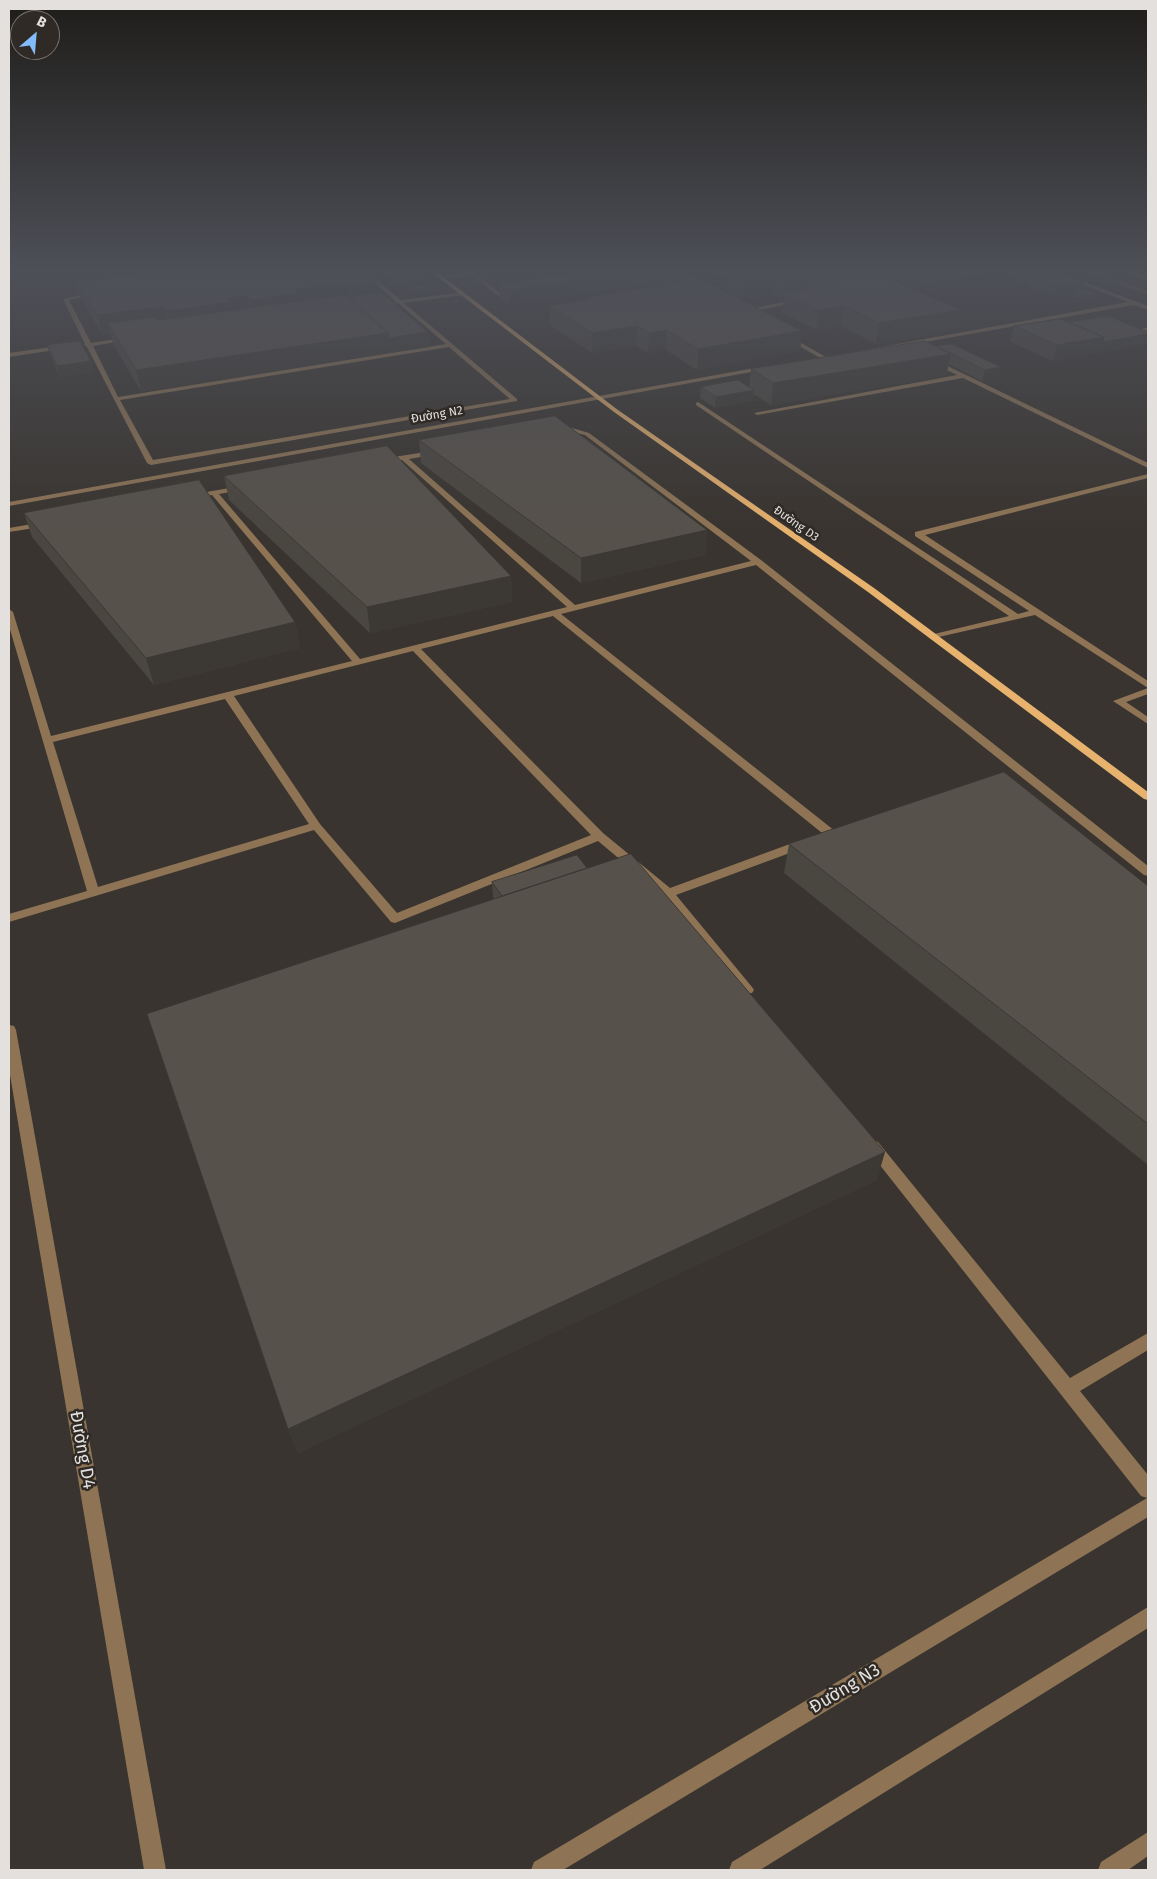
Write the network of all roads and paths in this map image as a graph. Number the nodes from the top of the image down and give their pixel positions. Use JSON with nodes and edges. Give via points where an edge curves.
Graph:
{"nodes":[{"id":1,"x":93,"y":357,"type":"edge"},
{"id":2,"x":378,"y":357,"type":"edge"},
{"id":3,"x":465,"y":357,"type":"edge"},
{"id":4,"x":545,"y":357,"type":"edge"},
{"id":5,"x":831,"y":357,"type":"edge"},
{"id":6,"x":824,"y":358,"type":"joint"},
{"id":7,"x":814,"y":360,"type":"edge"},
{"id":8,"x":933,"y":361,"type":"edge"},
{"id":9,"x":777,"y":366,"type":"edge"},
{"id":10,"x":964,"y":376,"type":"junction"},
{"id":11,"x":599,"y":398,"type":"junction"},
{"id":12,"x":116,"y":399,"type":"junction"},
{"id":13,"x":698,"y":404,"type":"dead end"},
{"id":14,"x":757,"y":413,"type":"dead end"},
{"id":15,"x":548,"y":431,"type":"edge"},
{"id":16,"x":443,"y":450,"type":"edge"},
{"id":17,"x":404,"y":458,"type":"junction"},
{"id":18,"x":376,"y":463,"type":"edge"},
{"id":19,"x":1148,"y":466,"type":"edge"},
{"id":20,"x":1148,"y":476,"type":"edge"},
{"id":21,"x":252,"y":486,"type":"edge"},
{"id":22,"x":214,"y":493,"type":"junction"},
{"id":23,"x":184,"y":498,"type":"edge"},
{"id":24,"x":9,"y":504,"type":"edge"},
{"id":25,"x":58,"y":521,"type":"edge"},
{"id":26,"x":9,"y":530,"type":"edge"},
{"id":27,"x":758,"y":562,"type":"junction"},
{"id":28,"x":573,"y":608,"type":"junction"},
{"id":29,"x":9,"y":612,"type":"edge"},
{"id":30,"x":1037,"y":612,"type":"junction"},
{"id":31,"x":554,"y":613,"type":"junction"},
{"id":32,"x":1016,"y":617,"type":"junction"},
{"id":33,"x":933,"y":637,"type":"junction"},
{"id":34,"x":415,"y":648,"type":"junction"},
{"id":35,"x":358,"y":662,"type":"junction"},
{"id":36,"x":1148,"y":685,"type":"edge"},
{"id":37,"x":1148,"y":690,"type":"edge"},
{"id":38,"x":228,"y":695,"type":"junction"},
{"id":39,"x":1148,"y":721,"type":"edge"},
{"id":40,"x":47,"y":740,"type":"junction"},
{"id":41,"x":1148,"y":797,"type":"edge"},
{"id":42,"x":316,"y":826,"type":"junction"},
{"id":43,"x":599,"y":836,"type":"junction"},
{"id":44,"x":1148,"y":872,"type":"edge"},
{"id":45,"x":94,"y":892,"type":"junction"},
{"id":46,"x":668,"y":893,"type":"junction"},
{"id":47,"x":9,"y":918,"type":"edge"},
{"id":48,"x":756,"y":1001,"type":"edge"},
{"id":49,"x":9,"y":1030,"type":"edge"},
{"id":50,"x":862,"y":1133,"type":"edge"},
{"id":51,"x":1148,"y":1341,"type":"edge"},
{"id":52,"x":1069,"y":1388,"type":"junction"},
{"id":53,"x":1148,"y":1489,"type":"edge"},
{"id":54,"x":1148,"y":1507,"type":"edge"},
{"id":55,"x":1148,"y":1617,"type":"edge"},
{"id":56,"x":1148,"y":1842,"type":"edge"},
{"id":57,"x":155,"y":1870,"type":"edge"},
{"id":58,"x":542,"y":1870,"type":"edge"},
{"id":59,"x":740,"y":1870,"type":"edge"},
{"id":60,"x":1109,"y":1870,"type":"edge"}],
"edges":[{"from":1,"to":12,"type":"street"},
{"from":2,"to":12,"type":"street"},
{"from":3,"to":12,"type":"street","via":[[515,400],[152,463]]},
{"from":4,"to":11,"type":"main road","name":"Đường D3"},
{"from":5,"to":6,"type":"street"},
{"from":6,"to":7,"type":"street"},
{"from":8,"to":10,"type":"street"},
{"from":9,"to":11,"type":"street","name":"Đường N2"},
{"from":10,"to":14,"type":"street"},
{"from":10,"to":19,"type":"street"},
{"from":11,"to":24,"type":"street","name":"Đường N2"},
{"from":11,"to":33,"type":"main road","name":"Đường D3"},
{"from":13,"to":32,"type":"street"},
{"from":15,"to":27,"type":"street","via":[[572,430],[588,434]]},
{"from":16,"to":17,"type":"street"},
{"from":17,"to":18,"type":"street"},
{"from":17,"to":28,"type":"street"},
{"from":20,"to":30,"type":"street","via":[[918,534]]},
{"from":21,"to":22,"type":"street"},
{"from":22,"to":23,"type":"street"},
{"from":22,"to":35,"type":"street"},
{"from":25,"to":26,"type":"street"},
{"from":27,"to":28,"type":"street"},
{"from":27,"to":44,"type":"street"},
{"from":28,"to":31,"type":"street"},
{"from":29,"to":40,"type":"street"},
{"from":30,"to":32,"type":"street"},
{"from":30,"to":36,"type":"street"},
{"from":31,"to":34,"type":"street"},
{"from":31,"to":46,"type":"street","via":[[826,836]]},
{"from":32,"to":33,"type":"street"},
{"from":33,"to":41,"type":"main road","name":"Đường D3"},
{"from":34,"to":35,"type":"street"},
{"from":34,"to":43,"type":"street"},
{"from":35,"to":38,"type":"street"},
{"from":37,"to":39,"type":"street","via":[[1118,700]]},
{"from":38,"to":40,"type":"street"},
{"from":38,"to":42,"type":"street"},
{"from":40,"to":45,"type":"street"},
{"from":42,"to":43,"type":"street","via":[[395,920]]},
{"from":42,"to":45,"type":"street"},
{"from":43,"to":46,"type":"street"},
{"from":45,"to":47,"type":"street"},
{"from":46,"to":48,"type":"street"},
{"from":49,"to":57,"type":"street","name":"Đường D4"},
{"from":50,"to":52,"type":"street"},
{"from":51,"to":52,"type":"street"},
{"from":52,"to":53,"type":"street"},
{"from":54,"to":58,"type":"street","name":"Đường N3"},
{"from":55,"to":59,"type":"street"},
{"from":56,"to":60,"type":"street"}]}
